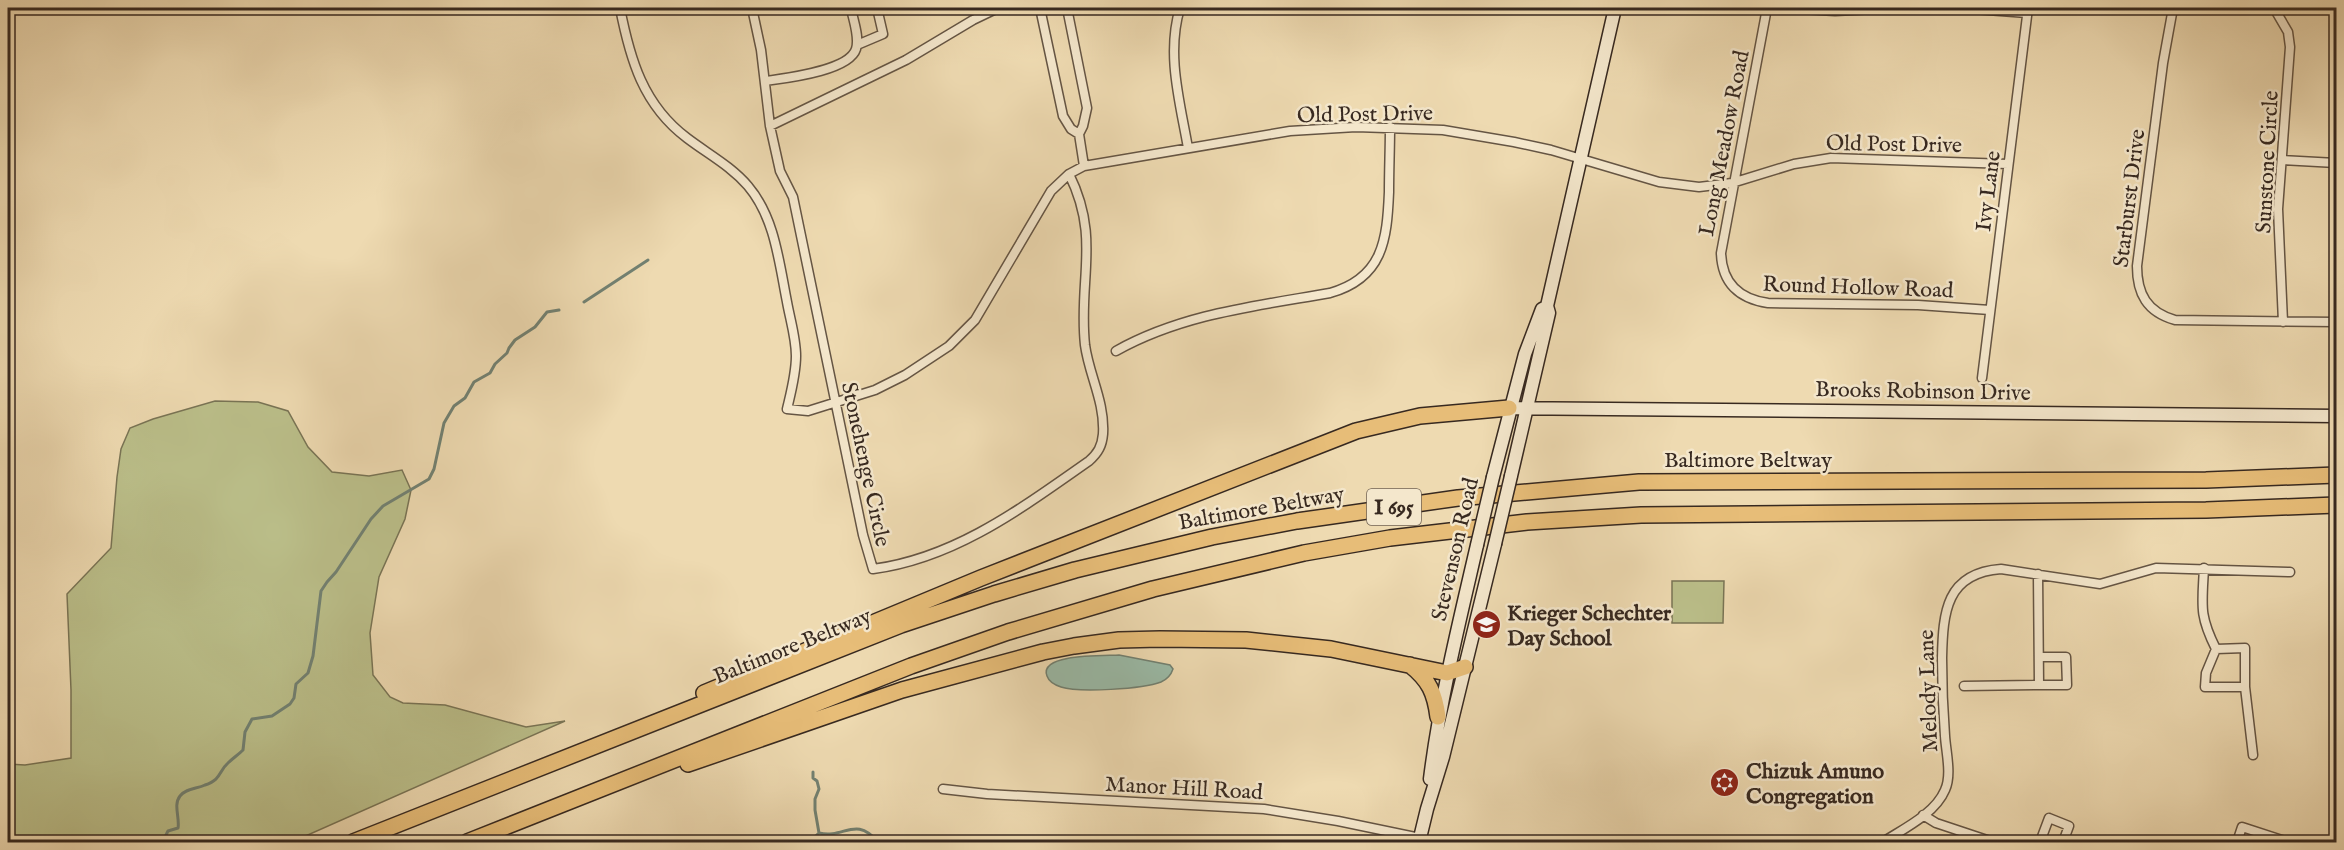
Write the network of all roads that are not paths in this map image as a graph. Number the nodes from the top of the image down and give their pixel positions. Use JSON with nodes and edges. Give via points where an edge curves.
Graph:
{"nodes":[{"id":1,"x":620,"y":8,"type":"edge"},
{"id":2,"x":752,"y":8,"type":"edge"},
{"id":3,"x":850,"y":8,"type":"edge"},
{"id":4,"x":877,"y":8,"type":"edge"},
{"id":5,"x":998,"y":8,"type":"edge"},
{"id":6,"x":1040,"y":8,"type":"edge"},
{"id":7,"x":1067,"y":8,"type":"edge"},
{"id":8,"x":1180,"y":8,"type":"edge"},
{"id":9,"x":1615,"y":8,"type":"edge"},
{"id":10,"x":1767,"y":8,"type":"edge"},
{"id":11,"x":1785,"y":8,"type":"edge"},
{"id":12,"x":1894,"y":8,"type":"edge"},
{"id":13,"x":1960,"y":8,"type":"edge"},
{"id":14,"x":2173,"y":8,"type":"edge"},
{"id":15,"x":2274,"y":8,"type":"edge"},
{"id":16,"x":2028,"y":10,"type":"edge"},
{"id":17,"x":857,"y":45,"type":"junction"},
{"id":18,"x":766,"y":81,"type":"junction"},
{"id":19,"x":770,"y":126,"type":"junction"},
{"id":20,"x":1390,"y":127,"type":"junction"},
{"id":21,"x":1079,"y":134,"type":"junction"},
{"id":22,"x":1188,"y":148,"type":"junction"},
{"id":23,"x":1581,"y":159,"type":"junction"},
{"id":24,"x":2282,"y":160,"type":"junction"},
{"id":25,"x":2337,"y":163,"type":"edge"},
{"id":26,"x":2008,"y":164,"type":"junction"},
{"id":27,"x":1084,"y":166,"type":"junction"},
{"id":28,"x":1069,"y":174,"type":"junction"},
{"id":29,"x":1732,"y":183,"type":"junction"},
{"id":30,"x":1730,"y":285,"type":"joint"},
{"id":31,"x":1547,"y":306,"type":"junction"},
{"id":32,"x":1990,"y":310,"type":"junction"},
{"id":33,"x":2283,"y":322,"type":"junction"},
{"id":34,"x":2337,"y":322,"type":"edge"},
{"id":35,"x":1116,"y":351,"type":"dead end"},
{"id":36,"x":1982,"y":378,"type":"dead end"},
{"id":37,"x":836,"y":404,"type":"junction"},
{"id":38,"x":1509,"y":408,"type":"junction"},
{"id":39,"x":1526,"y":408,"type":"junction"},
{"id":40,"x":2337,"y":416,"type":"edge"},
{"id":41,"x":2337,"y":475,"type":"edge"},
{"id":42,"x":2337,"y":505,"type":"edge"},
{"id":43,"x":2204,"y":568,"type":"junction"},
{"id":44,"x":2290,"y":572,"type":"dead end"},
{"id":45,"x":2038,"y":574,"type":"junction"},
{"id":46,"x":2216,"y":649,"type":"junction"},
{"id":47,"x":2039,"y":657,"type":"junction"},
{"id":48,"x":1410,"y":665,"type":"junction"},
{"id":49,"x":1465,"y":667,"type":"junction"},
{"id":50,"x":1447,"y":673,"type":"junction"},
{"id":51,"x":2040,"y":685,"type":"junction"},
{"id":52,"x":1964,"y":686,"type":"dead end"},
{"id":53,"x":2245,"y":687,"type":"junction"},
{"id":54,"x":1438,"y":717,"type":"junction"},
{"id":55,"x":2253,"y":754,"type":"dead end"},
{"id":56,"x":495,"y":787,"type":"junction"},
{"id":57,"x":943,"y":789,"type":"dead end"},
{"id":58,"x":551,"y":808,"type":"junction"},
{"id":59,"x":1427,"y":809,"type":"junction"},
{"id":60,"x":1923,"y":815,"type":"junction"},
{"id":61,"x":1420,"y":840,"type":"edge"},
{"id":62,"x":353,"y":843,"type":"edge"},
{"id":63,"x":467,"y":843,"type":"edge"},
{"id":64,"x":1883,"y":843,"type":"edge"},
{"id":65,"x":1993,"y":843,"type":"edge"},
{"id":66,"x":2040,"y":843,"type":"edge"},
{"id":67,"x":2062,"y":843,"type":"edge"},
{"id":68,"x":2237,"y":843,"type":"edge"},
{"id":69,"x":2288,"y":843,"type":"edge"}],
"edges":[{"from":1,"to":37,"type":"street","name":"Old Post Drive","via":[[639,79],[658,110],[736,174],[766,213],[796,354],[787,410],[808,411]]},
{"from":2,"to":18,"type":"street","name":"Stonehenge Circle"},
{"from":3,"to":17,"type":"street"},
{"from":4,"to":17,"type":"street","via":[[883,34]]},
{"from":5,"to":19,"type":"street","via":[[906,60]]},
{"from":6,"to":21,"type":"street","via":[[1063,116]]},
{"from":7,"to":21,"type":"street","via":[[1087,108]]},
{"from":8,"to":22,"type":"street","via":[[1174,67]]},
{"from":9,"to":23,"type":"main road","name":"Stevenson Road"},
{"from":10,"to":29,"type":"street","name":"Long Meadow Road"},
{"from":11,"to":12,"type":"street"},
{"from":13,"to":16,"type":"street"},
{"from":14,"to":33,"type":"street","name":"Starburst Drive","via":[[2137,266],[2139,292],[2153,311],[2175,320]]},
{"from":15,"to":24,"type":"street","name":"Sunstone Circle","via":[[2288,32],[2290,47]]},
{"from":16,"to":26,"type":"street","name":"Ivy Lane"},
{"from":17,"to":18,"type":"street","via":[[850,58],[842,62],[813,73]]},
{"from":18,"to":19,"type":"street","name":"Stonehenge Circle"},
{"from":19,"to":37,"type":"street","name":"Stonehenge Circle","via":[[780,171],[794,197]]},
{"from":20,"to":22,"type":"street","name":"Old Post Drive","via":[[1290,131]]},
{"from":20,"to":23,"type":"street","name":"Old Post Drive","via":[[1479,136]]},
{"from":20,"to":35,"type":"street","via":[[1387,231],[1379,255],[1364,276],[1330,293],[1180,322]]},
{"from":21,"to":27,"type":"street"},
{"from":22,"to":27,"type":"street","name":"Old Post Drive"},
{"from":23,"to":29,"type":"street","name":"Old Post Drive","via":[[1680,186]]},
{"from":23,"to":31,"type":"main road","name":"Stevenson Road"},
{"from":24,"to":25,"type":"street"},
{"from":24,"to":33,"type":"street","name":"Sunstone Circle","via":[[2278,209]]},
{"from":26,"to":29,"type":"street","name":"Old Post Drive","via":[[1831,158],[1794,164]]},
{"from":26,"to":32,"type":"street","name":"Ivy Lane"},
{"from":27,"to":28,"type":"street","name":"Old Post Drive"},
{"from":28,"to":37,"type":"street","name":"Old Post Drive","via":[[1052,191],[986,302],[962,334],[905,375]]},
{"from":28,"to":37,"type":"street","name":"Stonehenge Circle","via":[[1081,201],[1087,229],[1085,347],[1103,420],[1097,454],[978,534],[905,563],[873,569]]},
{"from":29,"to":30,"type":"street","name":"Long Meadow Road","via":[[1720,253]]},
{"from":30,"to":32,"type":"street","name":"Round Hollow Road","via":[[1748,298],[1768,303]]},
{"from":31,"to":38,"type":"main road","name":"Stevenson Road","via":[[1542,309],[1525,354]]},
{"from":31,"to":39,"type":"main road","name":"Stevenson Road","via":[[1549,313]]},
{"from":32,"to":36,"type":"street","name":"Ivy Lane"},
{"from":33,"to":34,"type":"street","name":"Starburst Drive"},
{"from":38,"to":39,"type":"main road","name":"Brooks Robinson Drive"},
{"from":38,"to":50,"type":"main road","name":"Stevenson Road","bridge":true},
{"from":38,"to":56,"type":"highway","via":[[1420,416],[1356,431],[808,648],[513,774]]},
{"from":39,"to":40,"type":"main road","name":"Brooks Robinson Drive"},
{"from":39,"to":49,"type":"main road","name":"Stevenson Road","bridge":true},
{"from":41,"to":56,"type":"highway","name":"Baltimore Beltway","number":"I 695","via":[[2206,480],[1639,482],[1458,498],[1297,521],[1143,553],[994,594],[901,625]]},
{"from":42,"to":58,"type":"highway","number":"I 695","via":[[2206,510],[1641,515],[1527,522],[1390,538],[1304,553],[1153,589],[1008,632]]},
{"from":43,"to":44,"type":"street","name":"Melody Lane"},
{"from":43,"to":45,"type":"street","name":"Melody Lane","via":[[2156,568],[2100,584]]},
{"from":43,"to":46,"type":"street","via":[[2202,616]]},
{"from":45,"to":47,"type":"street"},
{"from":45,"to":60,"type":"street","name":"Melody Lane","via":[[1987,570],[1969,576],[1950,598],[1943,618],[1942,651],[1947,788]]},
{"from":46,"to":53,"type":"street","via":[[2245,648]]},
{"from":46,"to":53,"type":"street","via":[[2205,687]]},
{"from":47,"to":51,"type":"street"},
{"from":47,"to":51,"type":"street","via":[[2066,657],[2067,685]]},
{"from":48,"to":50,"type":"highway"},
{"from":48,"to":54,"type":"highway","via":[[1428,682]]},
{"from":48,"to":58,"type":"highway","via":[[1331,649],[1246,640],[1150,639],[1074,646],[902,690],[752,744]]},
{"from":49,"to":50,"type":"highway"},
{"from":49,"to":59,"type":"main road","name":"Stevenson Road"},
{"from":50,"to":54,"type":"main road","name":"Stevenson Road"},
{"from":51,"to":52,"type":"street"},
{"from":53,"to":55,"type":"street"},
{"from":54,"to":59,"type":"main road","name":"Stevenson Road"},
{"from":56,"to":62,"type":"highway","name":"Baltimore Beltway","number":"I 695"},
{"from":57,"to":61,"type":"street","name":"Manor Hill Road","via":[[1264,809]]},
{"from":58,"to":63,"type":"highway","number":"I 695"},
{"from":59,"to":61,"type":"main road","name":"Stevenson Road"},
{"from":60,"to":64,"type":"street","name":"Melody Lane"},
{"from":60,"to":65,"type":"street"},
{"from":66,"to":67,"type":"street","via":[[2049,818],[2069,826]]},
{"from":68,"to":69,"type":"street","via":[[2242,827]]}]}
